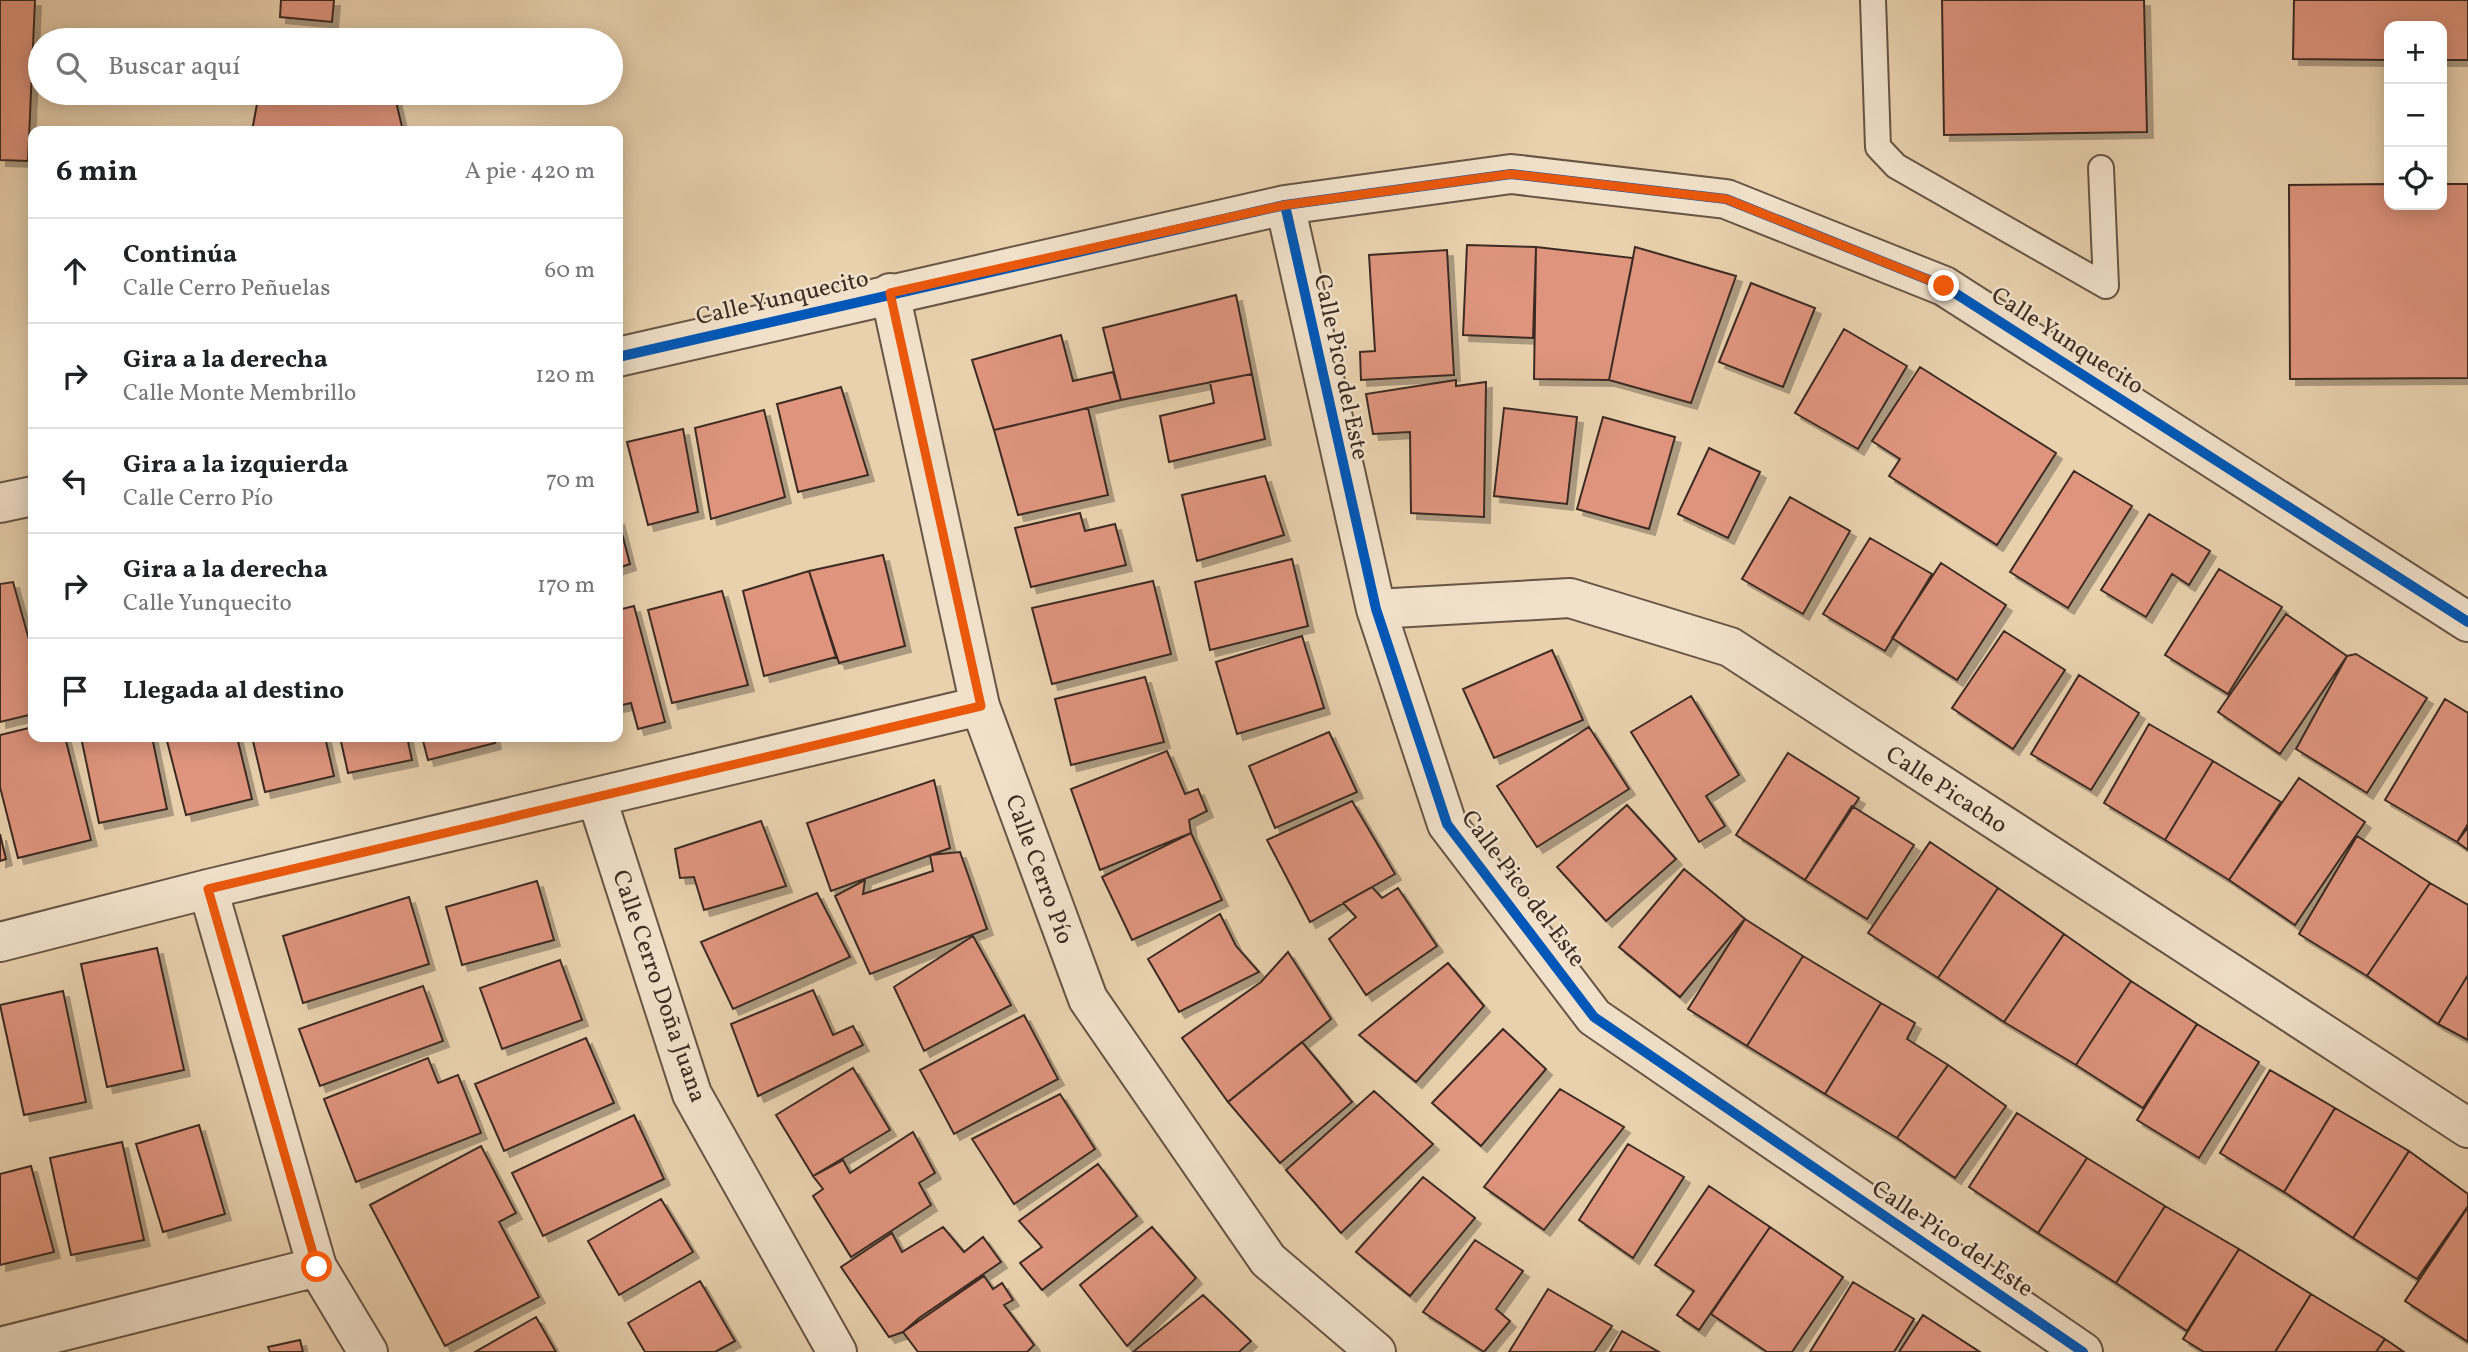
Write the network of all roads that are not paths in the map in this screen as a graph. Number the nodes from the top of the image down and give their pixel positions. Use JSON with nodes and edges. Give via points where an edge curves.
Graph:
{"nodes":[{"id":1,"x":1873,"y":0,"type":"edge"},
{"id":2,"x":2101,"y":168,"type":"dead end"},
{"id":3,"x":1285,"y":205,"type":"junction"},
{"id":4,"x":890,"y":293,"type":"junction"},
{"id":5,"x":623,"y":357,"type":"edge"},
{"id":6,"x":28,"y":497,"type":"edge"},
{"id":7,"x":0,"y":503,"type":"edge"},
{"id":8,"x":1376,"y":609,"type":"junction"},
{"id":9,"x":2468,"y":622,"type":"edge"},
{"id":10,"x":981,"y":706,"type":"junction"},
{"id":11,"x":597,"y":799,"type":"junction"},
{"id":12,"x":208,"y":889,"type":"junction"},
{"id":13,"x":0,"y":942,"type":"edge"},
{"id":14,"x":2468,"y":1128,"type":"edge"},
{"id":15,"x":317,"y":1267,"type":"junction"},
{"id":16,"x":0,"y":1347,"type":"edge"},
{"id":17,"x":2070,"y":1349,"type":"edge"},
{"id":18,"x":368,"y":1352,"type":"edge"},
{"id":19,"x":837,"y":1352,"type":"edge"},
{"id":20,"x":1376,"y":1352,"type":"edge"}],
"edges":[{"from":1,"to":2,"type":"lane","via":[[1878,147],[1896,166],[2106,286]]},
{"from":3,"to":4,"type":"street","name":"Calle Yunquecito"},
{"from":3,"to":8,"type":"street","name":"Calle Pico del Este"},
{"from":3,"to":9,"type":"street","name":"Calle Yunquecito","via":[[1511,174],[1726,199],[1944,286]]},
{"from":4,"to":5,"type":"street","name":"Calle Yunquecito"},
{"from":4,"to":10,"type":"street","name":"Calle Cerro Pío"},
{"from":6,"to":7,"type":"street"},
{"from":8,"to":14,"type":"street","name":"Calle Picacho","via":[[1570,598],[1730,647]]},
{"from":8,"to":17,"type":"street","name":"Calle Pico del Este","via":[[1447,824],[1594,1017]]},
{"from":10,"to":11,"type":"street"},
{"from":10,"to":20,"type":"street","name":"Calle Cerro Pío","via":[[1088,999],[1268,1260]]},
{"from":11,"to":12,"type":"street"},
{"from":11,"to":19,"type":"street","name":"Calle Cerro Doña Juana","via":[[692,1094]]},
{"from":12,"to":13,"type":"street"},
{"from":12,"to":15,"type":"street"},
{"from":15,"to":16,"type":"street"},
{"from":15,"to":18,"type":"street"}]}
